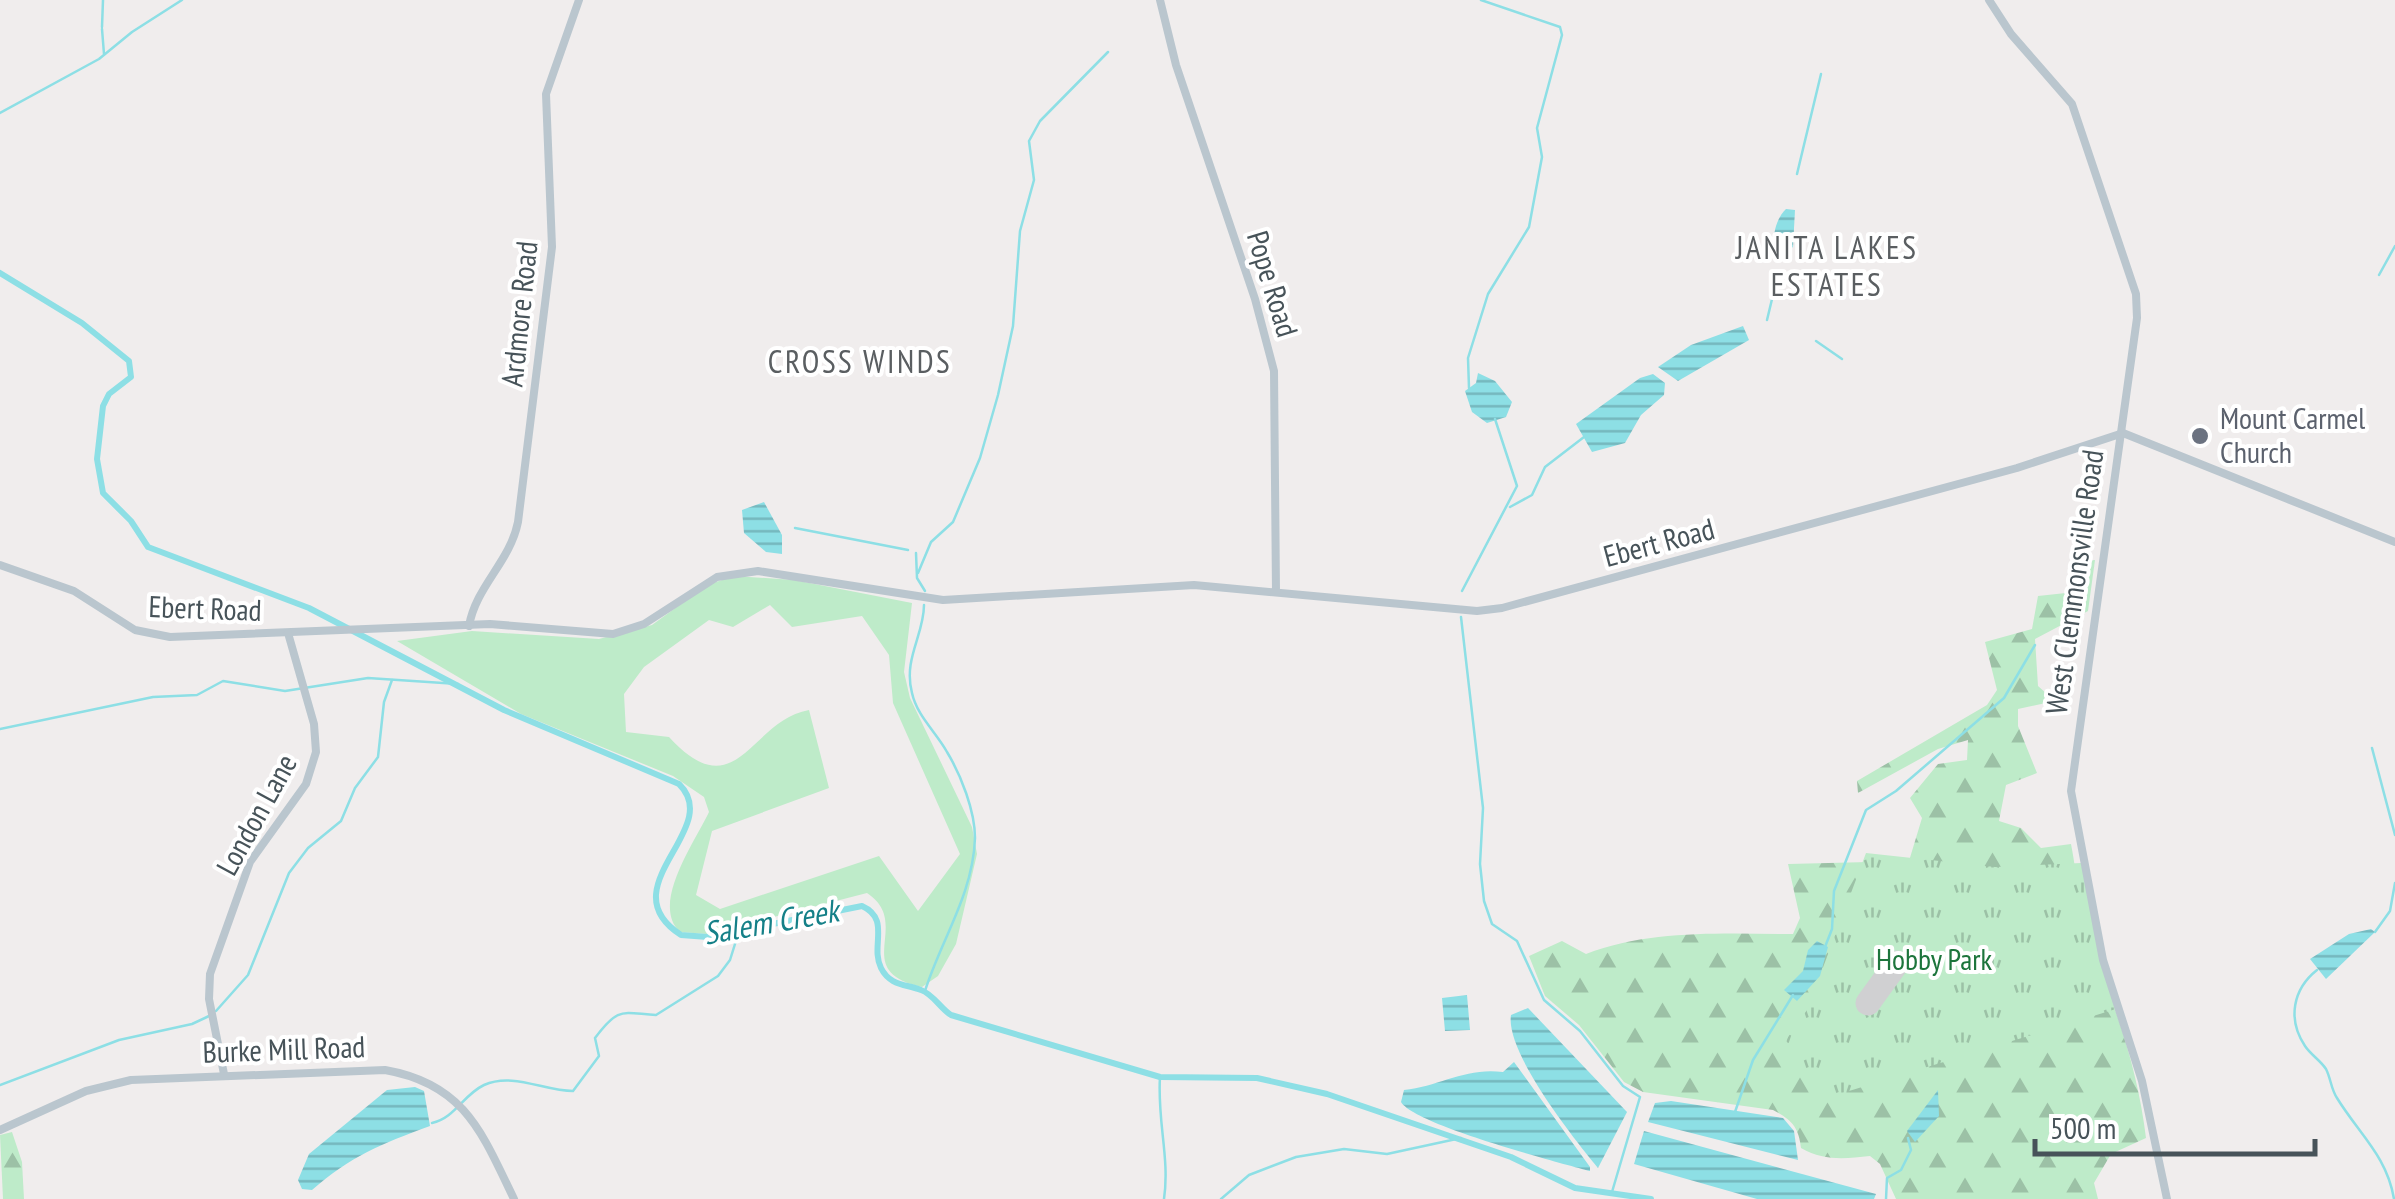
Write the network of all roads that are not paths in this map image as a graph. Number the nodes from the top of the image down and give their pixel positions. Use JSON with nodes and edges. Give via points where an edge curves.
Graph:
{"nodes":[{"id":1,"x":579,"y":0,"type":"edge"},
{"id":2,"x":1160,"y":0,"type":"edge"},
{"id":3,"x":1989,"y":0,"type":"edge"},
{"id":4,"x":2119,"y":434,"type":"junction"},
{"id":5,"x":2395,"y":542,"type":"edge"},
{"id":6,"x":0,"y":565,"type":"edge"},
{"id":7,"x":1276,"y":592,"type":"junction"},
{"id":8,"x":469,"y":626,"type":"junction"},
{"id":9,"x":288,"y":633,"type":"junction"},
{"id":10,"x":224,"y":1074,"type":"junction"},
{"id":11,"x":0,"y":1130,"type":"edge"},
{"id":12,"x":514,"y":1199,"type":"edge"},
{"id":13,"x":2168,"y":1199,"type":"edge"}],
"edges":[{"from":1,"to":8,"type":"main road","name":"Ardmore Road","via":[[546,94],[552,247],[518,522],[507,555],[472,606]]},
{"from":2,"to":7,"type":"main road","name":"Pope Road","via":[[1274,371]]},
{"from":3,"to":4,"type":"main road","name":"West Clemmonsville Road","via":[[2072,104],[2136,294]]},
{"from":4,"to":5,"type":"main road"},
{"from":4,"to":7,"type":"main road","name":"Ebert Road","via":[[2017,468],[1502,608]]},
{"from":4,"to":13,"type":"main road","name":"West Clemmonsville Road","via":[[2071,791],[2103,960],[2142,1081]]},
{"from":6,"to":9,"type":"main road","name":"Ebert Road","via":[[74,591],[117,621],[154,635]]},
{"from":7,"to":8,"type":"main road","name":"Ebert Road","via":[[1194,585],[943,600],[746,572],[707,581],[626,632]]},
{"from":8,"to":9,"type":"main road","name":"Ebert Road"},
{"from":9,"to":10,"type":"main road","name":"London Lane","via":[[314,724],[315,762],[250,862],[210,974],[208,999]]},
{"from":10,"to":11,"type":"main road","name":"Burke Mill Road","via":[[106,1086]]},
{"from":10,"to":12,"type":"main road","name":"Burke Mill Road","via":[[381,1069],[426,1079],[468,1113]]}]}
